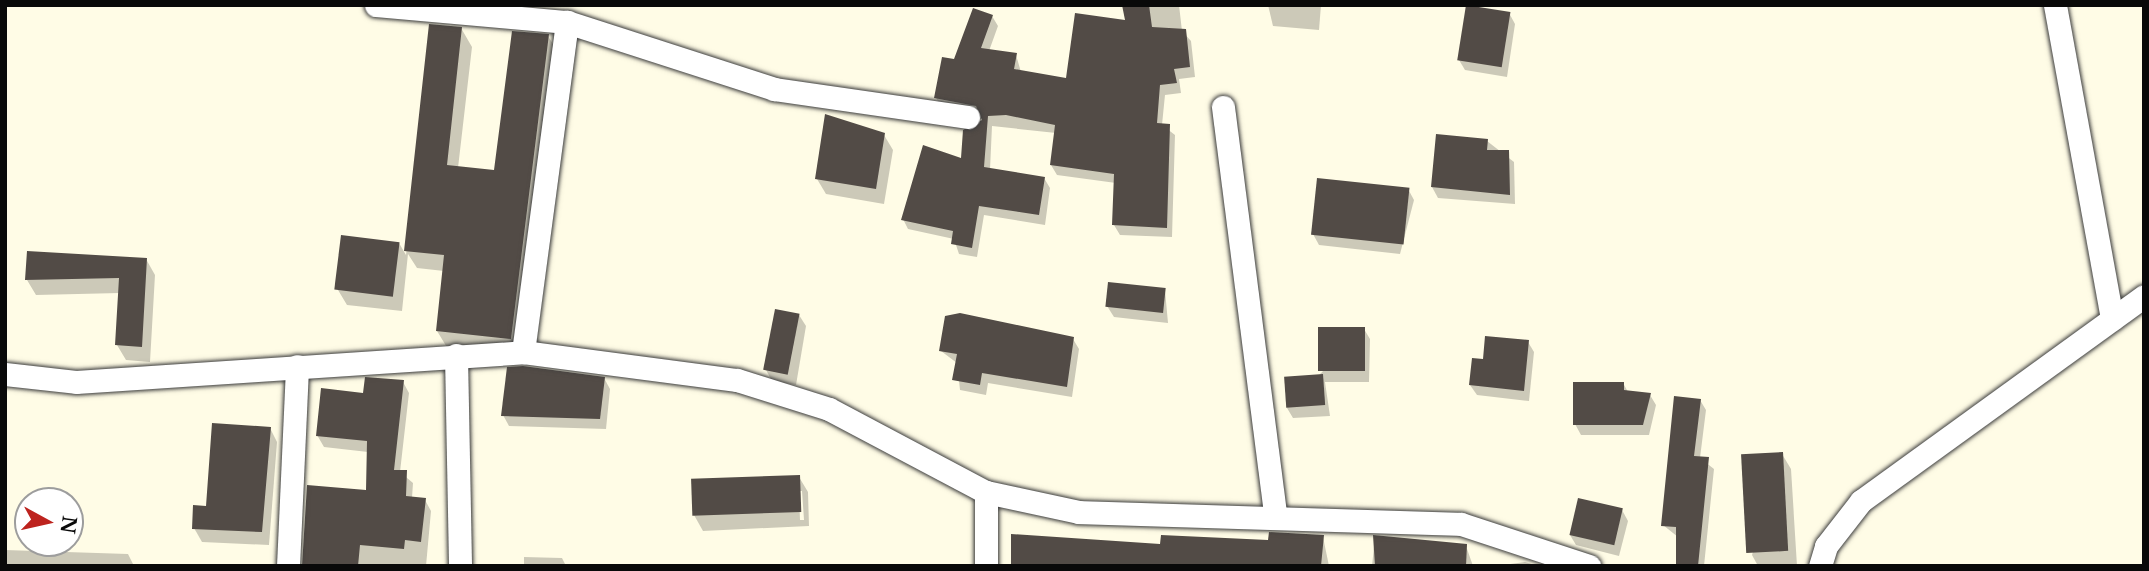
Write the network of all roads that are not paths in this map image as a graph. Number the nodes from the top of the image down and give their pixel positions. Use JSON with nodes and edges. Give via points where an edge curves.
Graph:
{"nodes":[{"id":1,"x":376,"y":5,"type":"edge"},
{"id":2,"x":2055,"y":5,"type":"edge"},
{"id":3,"x":567,"y":22,"type":"junction"},
{"id":4,"x":1223,"y":107,"type":"dead end"},
{"id":5,"x":968,"y":117,"type":"dead end"},
{"id":6,"x":2144,"y":296,"type":"edge"},
{"id":7,"x":2112,"y":319,"type":"junction"},
{"id":8,"x":523,"y":352,"type":"junction"},
{"id":9,"x":456,"y":355,"type":"junction"},
{"id":10,"x":298,"y":366,"type":"junction"},
{"id":11,"x":5,"y":374,"type":"edge"},
{"id":12,"x":986,"y":492,"type":"junction"},
{"id":13,"x":1275,"y":515,"type":"junction"},
{"id":14,"x":288,"y":566,"type":"edge"},
{"id":15,"x":460,"y":566,"type":"edge"},
{"id":16,"x":986,"y":566,"type":"edge"},
{"id":17,"x":1589,"y":566,"type":"edge"},
{"id":18,"x":1820,"y":566,"type":"edge"}],
"edges":[{"from":1,"to":3,"type":"street"},
{"from":2,"to":7,"type":"street"},
{"from":3,"to":5,"type":"street","via":[[774,89]]},
{"from":3,"to":8,"type":"street"},
{"from":4,"to":13,"type":"street"},
{"from":6,"to":7,"type":"street"},
{"from":7,"to":18,"type":"street","via":[[1861,501],[1826,546]]},
{"from":8,"to":9,"type":"street"},
{"from":8,"to":12,"type":"street","via":[[737,380],[829,409]]},
{"from":9,"to":10,"type":"street"},
{"from":9,"to":15,"type":"street"},
{"from":10,"to":11,"type":"street","via":[[76,382]]},
{"from":10,"to":14,"type":"street"},
{"from":12,"to":13,"type":"street","via":[[1079,512],[1226,521]]},
{"from":12,"to":16,"type":"street"},
{"from":13,"to":17,"type":"street","via":[[1461,524]]}]}
